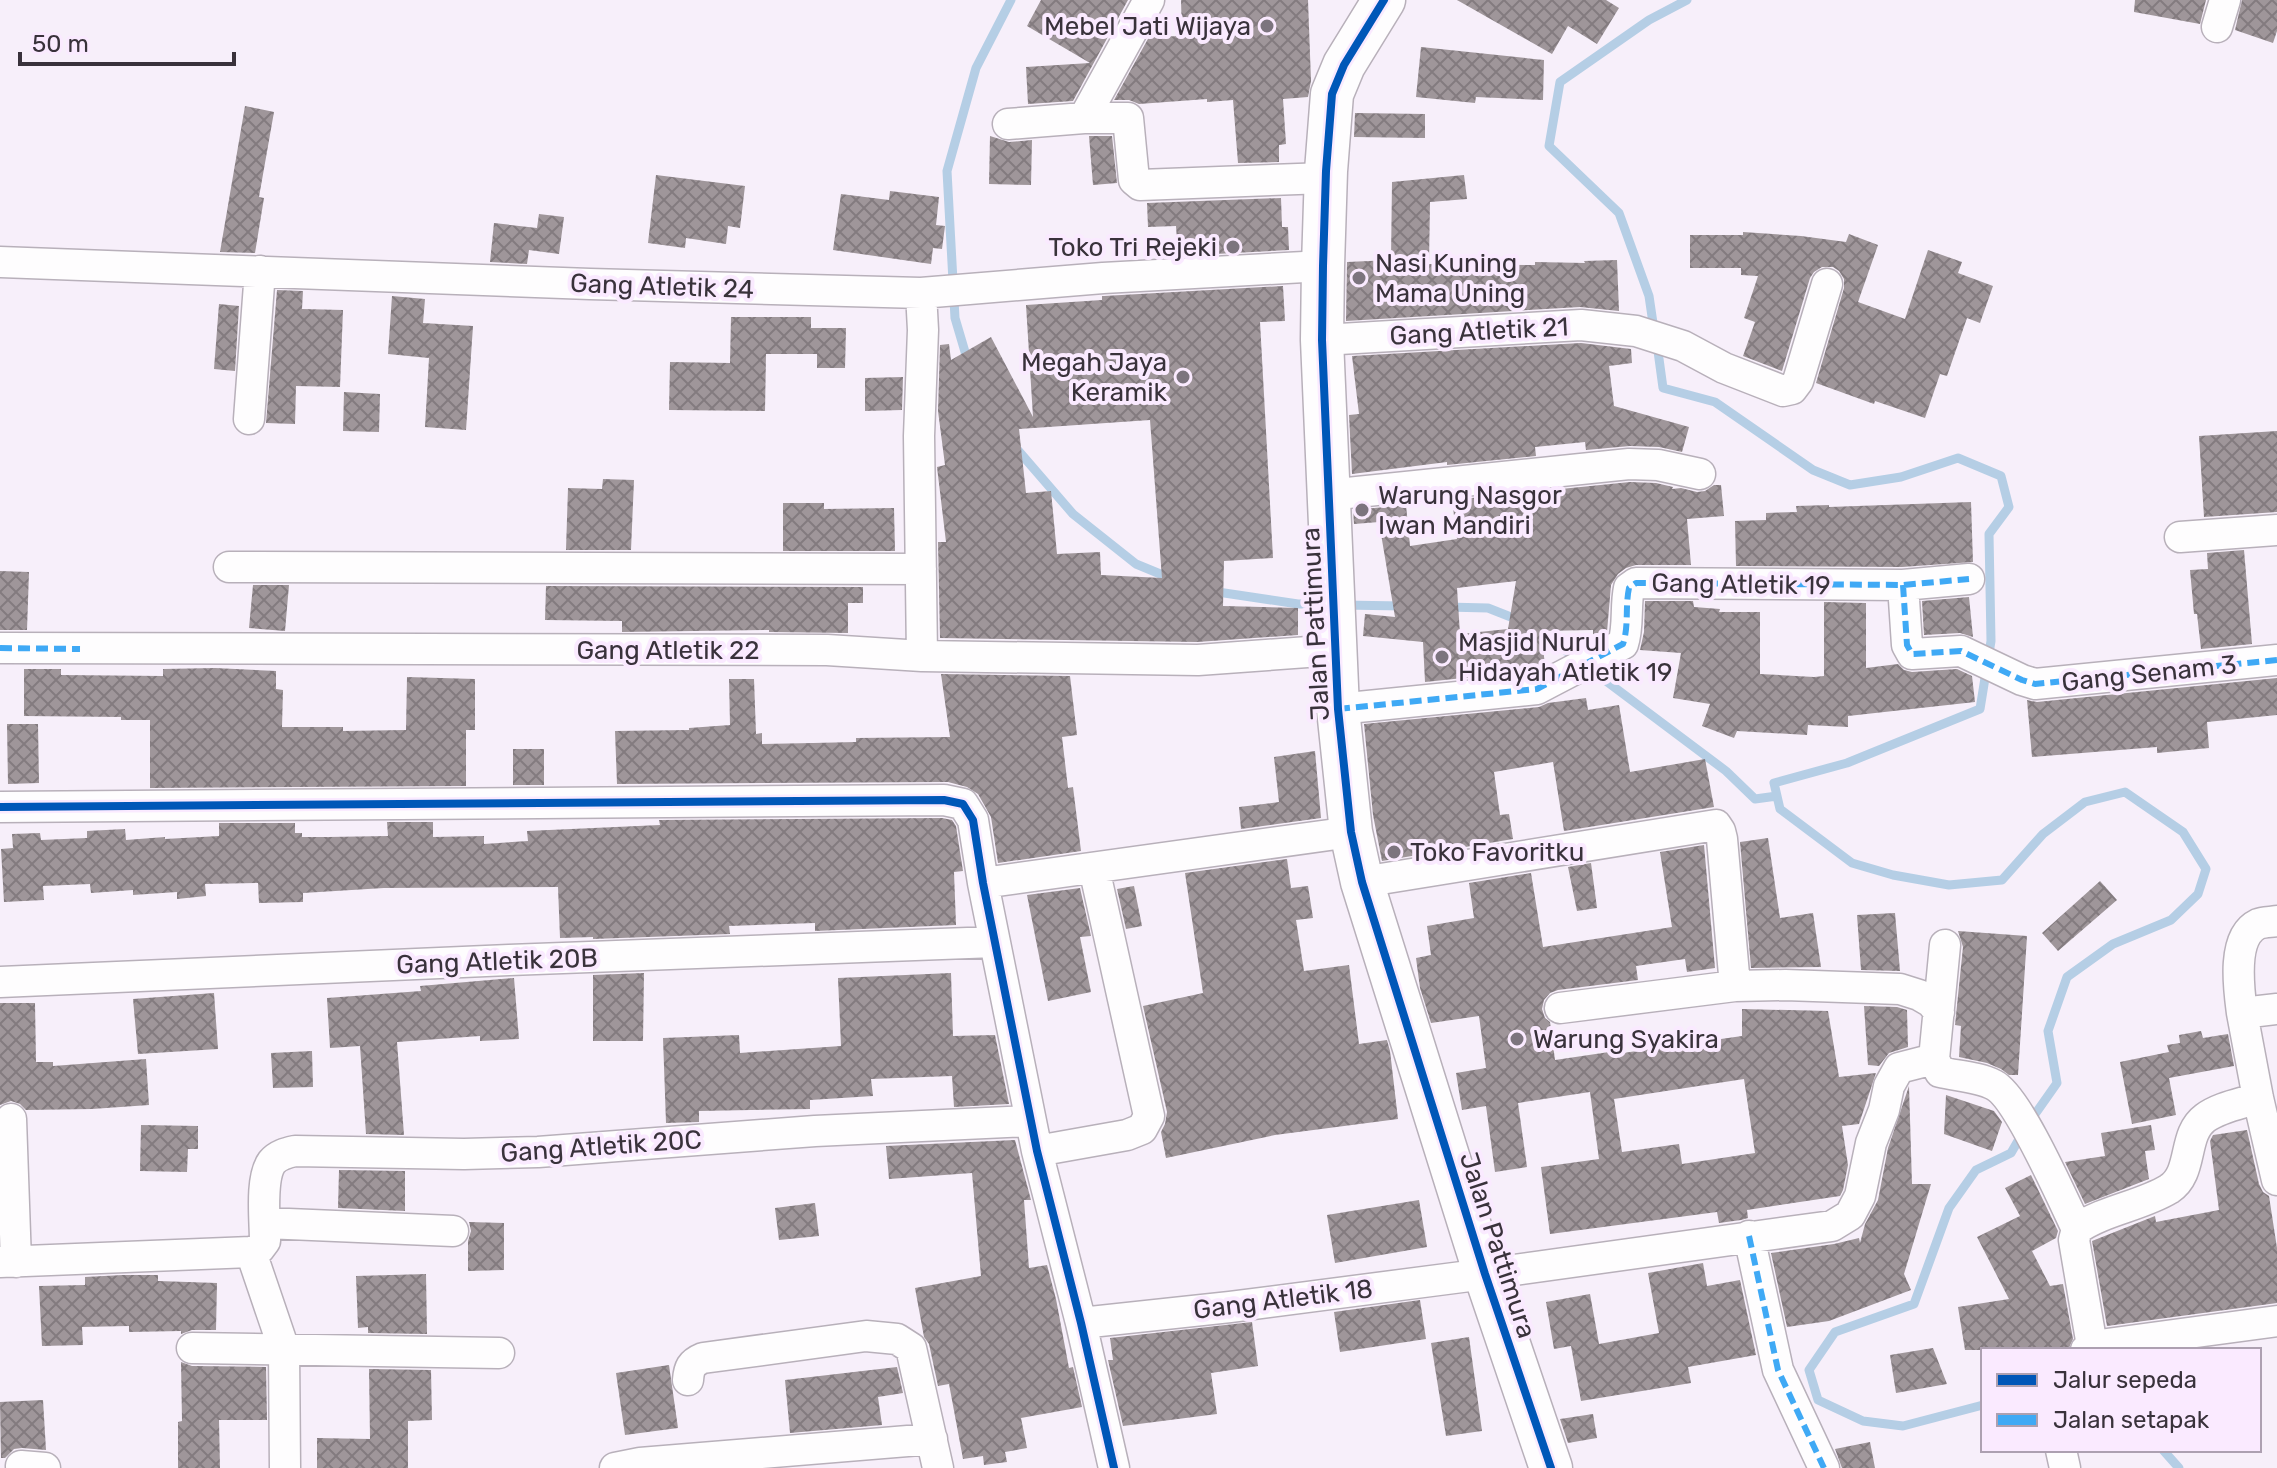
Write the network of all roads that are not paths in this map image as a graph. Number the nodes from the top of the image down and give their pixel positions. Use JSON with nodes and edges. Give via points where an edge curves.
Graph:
{"nodes":[{"id":1,"x":1149,"y":0,"type":"edge"},
{"id":2,"x":1384,"y":0,"type":"edge"},
{"id":3,"x":1084,"y":118,"type":"junction"},
{"id":4,"x":1008,"y":124,"type":"dead end"},
{"id":5,"x":1326,"y":178,"type":"junction"},
{"id":6,"x":0,"y":262,"type":"edge"},
{"id":7,"x":1323,"y":266,"type":"junction"},
{"id":8,"x":260,"y":271,"type":"junction"},
{"id":9,"x":1827,"y":284,"type":"dead end"},
{"id":10,"x":938,"y":292,"type":"junction"},
{"id":11,"x":1322,"y":340,"type":"junction"},
{"id":12,"x":249,"y":419,"type":"dead end"},
{"id":13,"x":1700,"y":474,"type":"dead end"},
{"id":14,"x":1328,"y":495,"type":"junction"},
{"id":15,"x":2277,"y":530,"type":"edge"},
{"id":16,"x":2180,"y":537,"type":"dead end"},
{"id":17,"x":229,"y":567,"type":"dead end"},
{"id":18,"x":921,"y":569,"type":"junction"},
{"id":19,"x":1969,"y":579,"type":"dead end"},
{"id":20,"x":1903,"y":585,"type":"junction"},
{"id":21,"x":1334,"y":622,"type":"junction"},
{"id":22,"x":0,"y":648,"type":"edge"},
{"id":23,"x":922,"y":656,"type":"junction"},
{"id":24,"x":2277,"y":660,"type":"edge"},
{"id":25,"x":1338,"y":709,"type":"junction"},
{"id":26,"x":0,"y":807,"type":"edge"},
{"id":27,"x":1351,"y":832,"type":"junction"},
{"id":28,"x":1094,"y":868,"type":"junction"},
{"id":29,"x":1362,"y":882,"type":"junction"},
{"id":30,"x":983,"y":883,"type":"junction"},
{"id":31,"x":2277,"y":921,"type":"edge"},
{"id":32,"x":995,"y":942,"type":"junction"},
{"id":33,"x":1945,"y":945,"type":"dead end"},
{"id":34,"x":0,"y":982,"type":"edge"},
{"id":35,"x":1735,"y":986,"type":"junction"},
{"id":36,"x":1560,"y":1008,"type":"dead end"},
{"id":37,"x":2277,"y":1009,"type":"edge"},
{"id":38,"x":1939,"y":1012,"type":"junction"},
{"id":39,"x":2242,"y":1013,"type":"junction"},
{"id":40,"x":1934,"y":1059,"type":"junction"},
{"id":41,"x":2258,"y":1098,"type":"junction"},
{"id":42,"x":11,"y":1119,"type":"dead end"},
{"id":43,"x":1031,"y":1121,"type":"junction"},
{"id":44,"x":2274,"y":1149,"type":"edge"},
{"id":45,"x":1037,"y":1151,"type":"junction"},
{"id":46,"x":2277,"y":1180,"type":"edge"},
{"id":47,"x":265,"y":1223,"type":"junction"},
{"id":48,"x":2077,"y":1229,"type":"junction"},
{"id":49,"x":453,"y":1231,"type":"dead end"},
{"id":50,"x":1749,"y":1236,"type":"junction"},
{"id":51,"x":251,"y":1252,"type":"junction"},
{"id":52,"x":8,"y":1262,"type":"edge"},
{"id":53,"x":1485,"y":1274,"type":"junction"},
{"id":54,"x":2277,"y":1321,"type":"edge"},
{"id":55,"x":1081,"y":1323,"type":"junction"},
{"id":56,"x":192,"y":1348,"type":"dead end"},
{"id":57,"x":2089,"y":1348,"type":"edge"},
{"id":58,"x":284,"y":1349,"type":"junction"},
{"id":59,"x":499,"y":1353,"type":"dead end"},
{"id":60,"x":688,"y":1380,"type":"dead end"},
{"id":61,"x":935,"y":1454,"type":"edge"},
{"id":62,"x":285,"y":1468,"type":"edge"},
{"id":63,"x":615,"y":1468,"type":"edge"},
{"id":64,"x":1114,"y":1468,"type":"edge"},
{"id":65,"x":1551,"y":1468,"type":"edge"},
{"id":66,"x":1824,"y":1468,"type":"edge"}],
"edges":[{"from":1,"to":3,"type":"street"},
{"from":2,"to":5,"type":"street","name":"Jalan Pattimura","via":[[1332,94]]},
{"from":3,"to":4,"type":"street"},
{"from":3,"to":5,"type":"street","via":[[1128,118],[1134,180],[1140,185]]},
{"from":5,"to":7,"type":"street","name":"Jalan Pattimura"},
{"from":6,"to":8,"type":"street","name":"Gang Atletik 24"},
{"from":7,"to":10,"type":"street","name":"Gang Atletik 24"},
{"from":7,"to":11,"type":"street","name":"Jalan Pattimura"},
{"from":8,"to":10,"type":"street","name":"Gang Atletik 24"},
{"from":8,"to":12,"type":"street"},
{"from":9,"to":11,"type":"street","name":"Gang Atletik 21","via":[[1802,370],[1792,389],[1783,391],[1636,331],[1581,325]]},
{"from":10,"to":18,"type":"street","via":[[923,330]]},
{"from":11,"to":14,"type":"street","name":"Jalan Pattimura"},
{"from":13,"to":14,"type":"street","via":[[1629,464]]},
{"from":14,"to":21,"type":"street","name":"Jalan Pattimura"},
{"from":15,"to":16,"type":"street"},
{"from":17,"to":18,"type":"street"},
{"from":18,"to":23,"type":"street"},
{"from":19,"to":20,"type":"street","name":"Gang Atletik 19"},
{"from":20,"to":24,"type":"street","name":"Gang Senam 3","via":[[1909,651],[1969,653],[2035,684]]},
{"from":20,"to":25,"type":"street","name":"Gang Atletik 19","via":[[1636,583],[1626,600],[1623,644],[1537,689]]},
{"from":21,"to":23,"type":"street","name":"Gang Atletik 22","via":[[1198,660]]},
{"from":21,"to":25,"type":"street","name":"Jalan Pattimura"},
{"from":22,"to":23,"type":"street","name":"Gang Atletik 22","via":[[827,650]]},
{"from":25,"to":27,"type":"street","name":"Jalan Pattimura"},
{"from":26,"to":30,"type":"street","via":[[944,800],[963,804],[973,820]]},
{"from":27,"to":28,"type":"street"},
{"from":27,"to":29,"type":"street","name":"Jalan Pattimura"},
{"from":28,"to":30,"type":"street"},
{"from":28,"to":45,"type":"street","via":[[1149,1116],[1142,1129],[1127,1135]]},
{"from":29,"to":35,"type":"street","via":[[1716,825],[1722,839]]},
{"from":29,"to":53,"type":"street","name":"Jalan Pattimura"},
{"from":30,"to":32,"type":"street"},
{"from":31,"to":39,"type":"street","via":[[2258,924],[2243,945],[2238,963]]},
{"from":32,"to":34,"type":"street","name":"Gang Atletik 20B"},
{"from":32,"to":43,"type":"street"},
{"from":33,"to":38,"type":"street"},
{"from":35,"to":36,"type":"street"},
{"from":35,"to":38,"type":"street","via":[[1900,989],[1931,1002]]},
{"from":37,"to":39,"type":"street"},
{"from":38,"to":40,"type":"street"},
{"from":39,"to":41,"type":"street"},
{"from":40,"to":48,"type":"street","via":[[1940,1072],[1993,1084],[2005,1093]]},
{"from":40,"to":50,"type":"street","name":"Gang Atletik 18","via":[[1899,1068],[1889,1086],[1860,1196],[1850,1215],[1832,1226]]},
{"from":41,"to":44,"type":"street"},
{"from":41,"to":48,"type":"street","via":[[2203,1119],[2194,1129],[2183,1173],[2171,1188]]},
{"from":42,"to":52,"type":"street"},
{"from":43,"to":45,"type":"street"},
{"from":43,"to":47,"type":"street","name":"Gang Atletik 20C","via":[[538,1152],[295,1151],[281,1154],[265,1178]]},
{"from":44,"to":46,"type":"street"},
{"from":45,"to":55,"type":"street"},
{"from":47,"to":49,"type":"street"},
{"from":47,"to":51,"type":"street","name":"Gang Atletik 20C","via":[[265,1241]]},
{"from":48,"to":57,"type":"street","via":[[2074,1240]]},
{"from":50,"to":53,"type":"street","name":"Gang Atletik 18"},
{"from":50,"to":66,"type":"street","via":[[1778,1370]]},
{"from":51,"to":52,"type":"street"},
{"from":51,"to":58,"type":"street"},
{"from":53,"to":55,"type":"street","name":"Gang Atletik 18"},
{"from":53,"to":65,"type":"street","name":"Jalan Pattimura"},
{"from":54,"to":57,"type":"street"},
{"from":55,"to":64,"type":"street"},
{"from":56,"to":58,"type":"street"},
{"from":58,"to":59,"type":"street"},
{"from":58,"to":62,"type":"street"},
{"from":60,"to":61,"type":"street","via":[[689,1368],[703,1358],[866,1336],[897,1339],[911,1348]]},
{"from":61,"to":63,"type":"street"}]}
